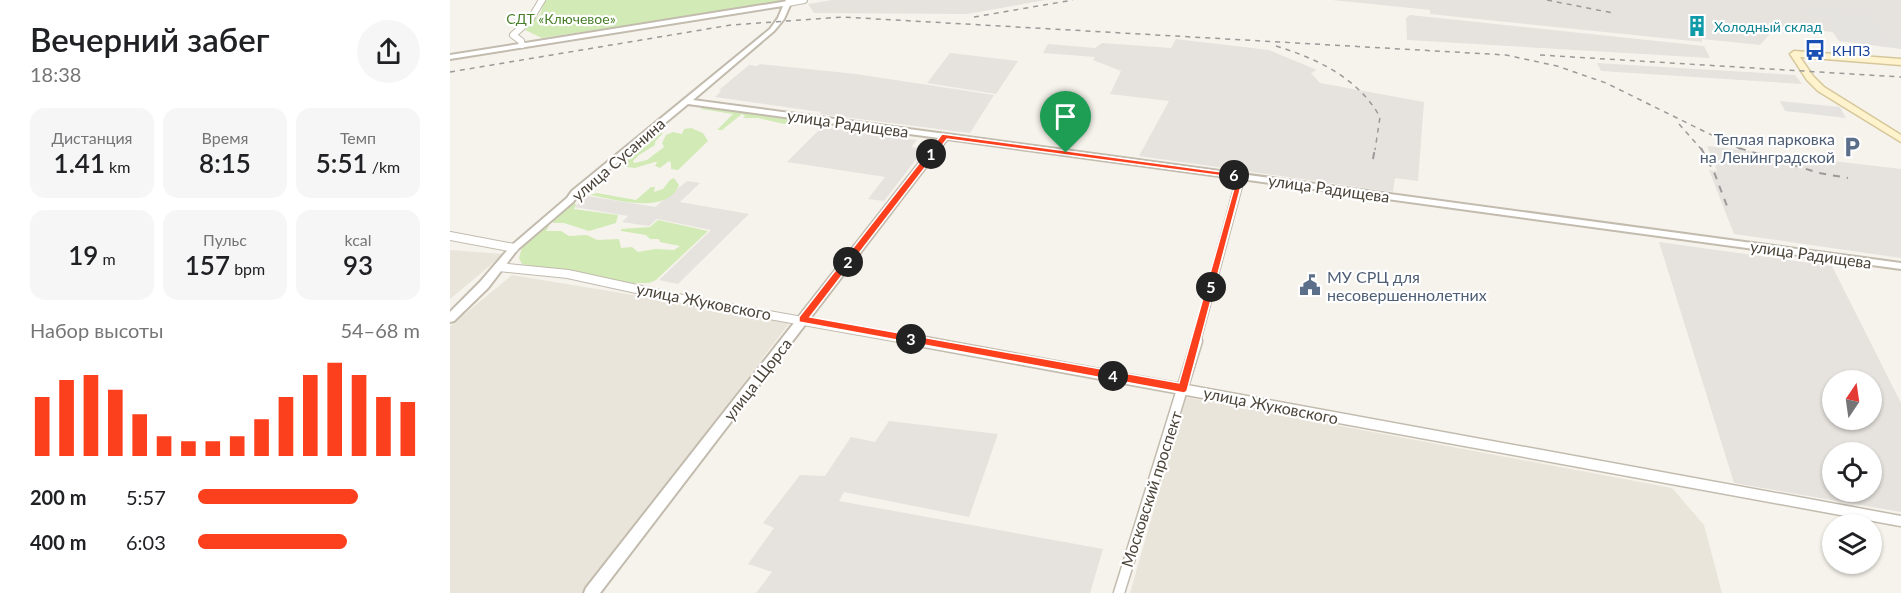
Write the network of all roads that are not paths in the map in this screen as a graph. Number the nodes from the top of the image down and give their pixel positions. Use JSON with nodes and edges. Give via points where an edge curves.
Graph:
{"nodes":[{"id":1,"x":542,"y":0,"type":"edge"},
{"id":2,"x":804,"y":0,"type":"edge"},
{"id":3,"x":788,"y":1,"type":"edge"},
{"id":4,"x":522,"y":45,"type":"junction"},
{"id":5,"x":450,"y":57,"type":"edge"},
{"id":6,"x":1901,"y":62,"type":"edge"},
{"id":7,"x":686,"y":100,"type":"junction"},
{"id":8,"x":945,"y":136,"type":"junction"},
{"id":9,"x":1901,"y":139,"type":"edge"},
{"id":10,"x":1241,"y":176,"type":"junction"},
{"id":11,"x":450,"y":236,"type":"edge"},
{"id":12,"x":514,"y":248,"type":"junction"},
{"id":13,"x":1901,"y":266,"type":"edge"},
{"id":14,"x":499,"y":267,"type":"junction"},
{"id":15,"x":450,"y":318,"type":"edge"},
{"id":16,"x":803,"y":319,"type":"junction"},
{"id":17,"x":1184,"y":388,"type":"junction"},
{"id":18,"x":1901,"y":521,"type":"edge"},
{"id":19,"x":591,"y":593,"type":"edge"},
{"id":20,"x":1119,"y":593,"type":"edge"}],
"edges":[{"from":1,"to":4,"type":"street","via":[[529,22],[513,35]]},
{"from":2,"to":3,"type":"street"},
{"from":3,"to":4,"type":"street"},
{"from":3,"to":7,"type":"street","name":"улица Сусанина","via":[[772,30]]},
{"from":4,"to":5,"type":"street"},
{"from":6,"to":9,"type":"main road","via":[[1794,54],[1821,89]]},
{"from":7,"to":8,"type":"street","name":"улица Радищева"},
{"from":7,"to":12,"type":"street","name":"улица Сусанина"},
{"from":8,"to":10,"type":"street","name":"улица Радищева"},
{"from":8,"to":16,"type":"street","name":"улица Щорса"},
{"from":10,"to":13,"type":"street","name":"улица Радищева"},
{"from":10,"to":17,"type":"street","name":"Московский проспект"},
{"from":11,"to":12,"type":"street"},
{"from":12,"to":14,"type":"street","name":"улица Сусанина"},
{"from":14,"to":15,"type":"street","name":"улица Сусанина"},
{"from":14,"to":16,"type":"street","name":"улица Жуковского","via":[[581,276],[696,302]]},
{"from":16,"to":17,"type":"street","name":"улица Жуковского"},
{"from":16,"to":19,"type":"street","name":"улица Щорса"},
{"from":17,"to":18,"type":"street","name":"улица Жуковского"},
{"from":17,"to":20,"type":"street","name":"Московский проспект"}]}
